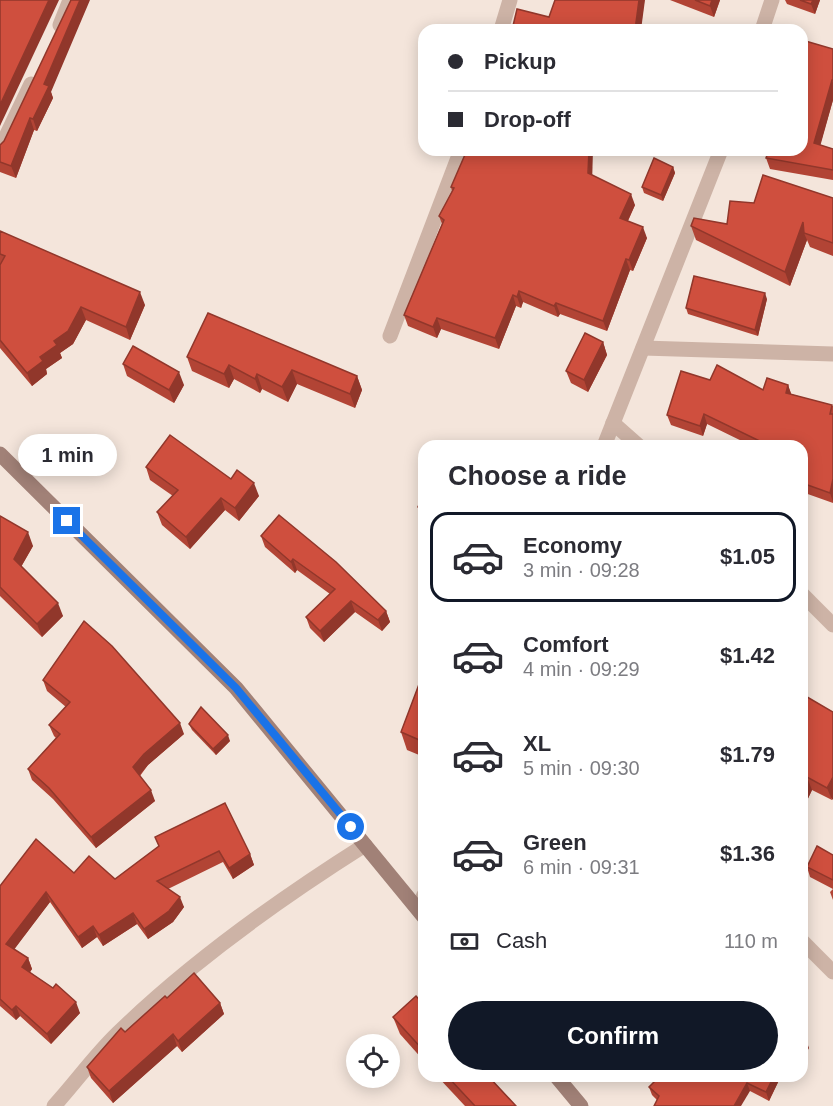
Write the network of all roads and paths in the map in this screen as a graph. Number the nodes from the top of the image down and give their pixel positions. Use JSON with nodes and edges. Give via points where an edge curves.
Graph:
{"nodes":[{"id":1,"x":70,"y":0,"type":"edge"},
{"id":2,"x":510,"y":0,"type":"edge"},
{"id":3,"x":772,"y":0,"type":"edge"},
{"id":4,"x":503,"y":24,"type":"edge"},
{"id":5,"x":764,"y":24,"type":"edge"},
{"id":6,"x":53,"y":39,"type":"edge"},
{"id":7,"x":39,"y":69,"type":"edge"},
{"id":8,"x":0,"y":149,"type":"edge"},
{"id":9,"x":459,"y":156,"type":"edge"},
{"id":10,"x":719,"y":156,"type":"edge"},
{"id":11,"x":390,"y":336,"type":"dead end"},
{"id":12,"x":643,"y":348,"type":"junction"},
{"id":13,"x":833,"y":354,"type":"edge"},
{"id":14,"x":613,"y":423,"type":"junction"},
{"id":15,"x":606,"y":440,"type":"edge"},
{"id":16,"x":632,"y":440,"type":"edge"},
{"id":17,"x":0,"y":454,"type":"edge"},
{"id":18,"x":808,"y":600,"type":"edge"},
{"id":19,"x":833,"y":625,"type":"edge"},
{"id":20,"x":365,"y":845,"type":"junction"},
{"id":21,"x":418,"y":902,"type":"edge"},
{"id":22,"x":808,"y":947,"type":"edge"},
{"id":23,"x":833,"y":972,"type":"edge"},
{"id":24,"x":561,"y":1082,"type":"edge"},
{"id":25,"x":54,"y":1106,"type":"edge"},
{"id":26,"x":581,"y":1106,"type":"edge"}],
"edges":[{"from":1,"to":6,"type":"street"},
{"from":2,"to":4,"type":"street"},
{"from":3,"to":5,"type":"street"},
{"from":7,"to":8,"type":"street"},
{"from":9,"to":11,"type":"street"},
{"from":10,"to":12,"type":"street"},
{"from":12,"to":13,"type":"street"},
{"from":12,"to":14,"type":"street"},
{"from":14,"to":15,"type":"street"},
{"from":14,"to":16,"type":"street"},
{"from":17,"to":20,"type":"street","via":[[236,688]]},
{"from":18,"to":19,"type":"street"},
{"from":20,"to":21,"type":"street"},
{"from":20,"to":25,"type":"street","via":[[292,893],[180,978],[116,1034]]},
{"from":22,"to":23,"type":"street"},
{"from":24,"to":26,"type":"street"}]}
